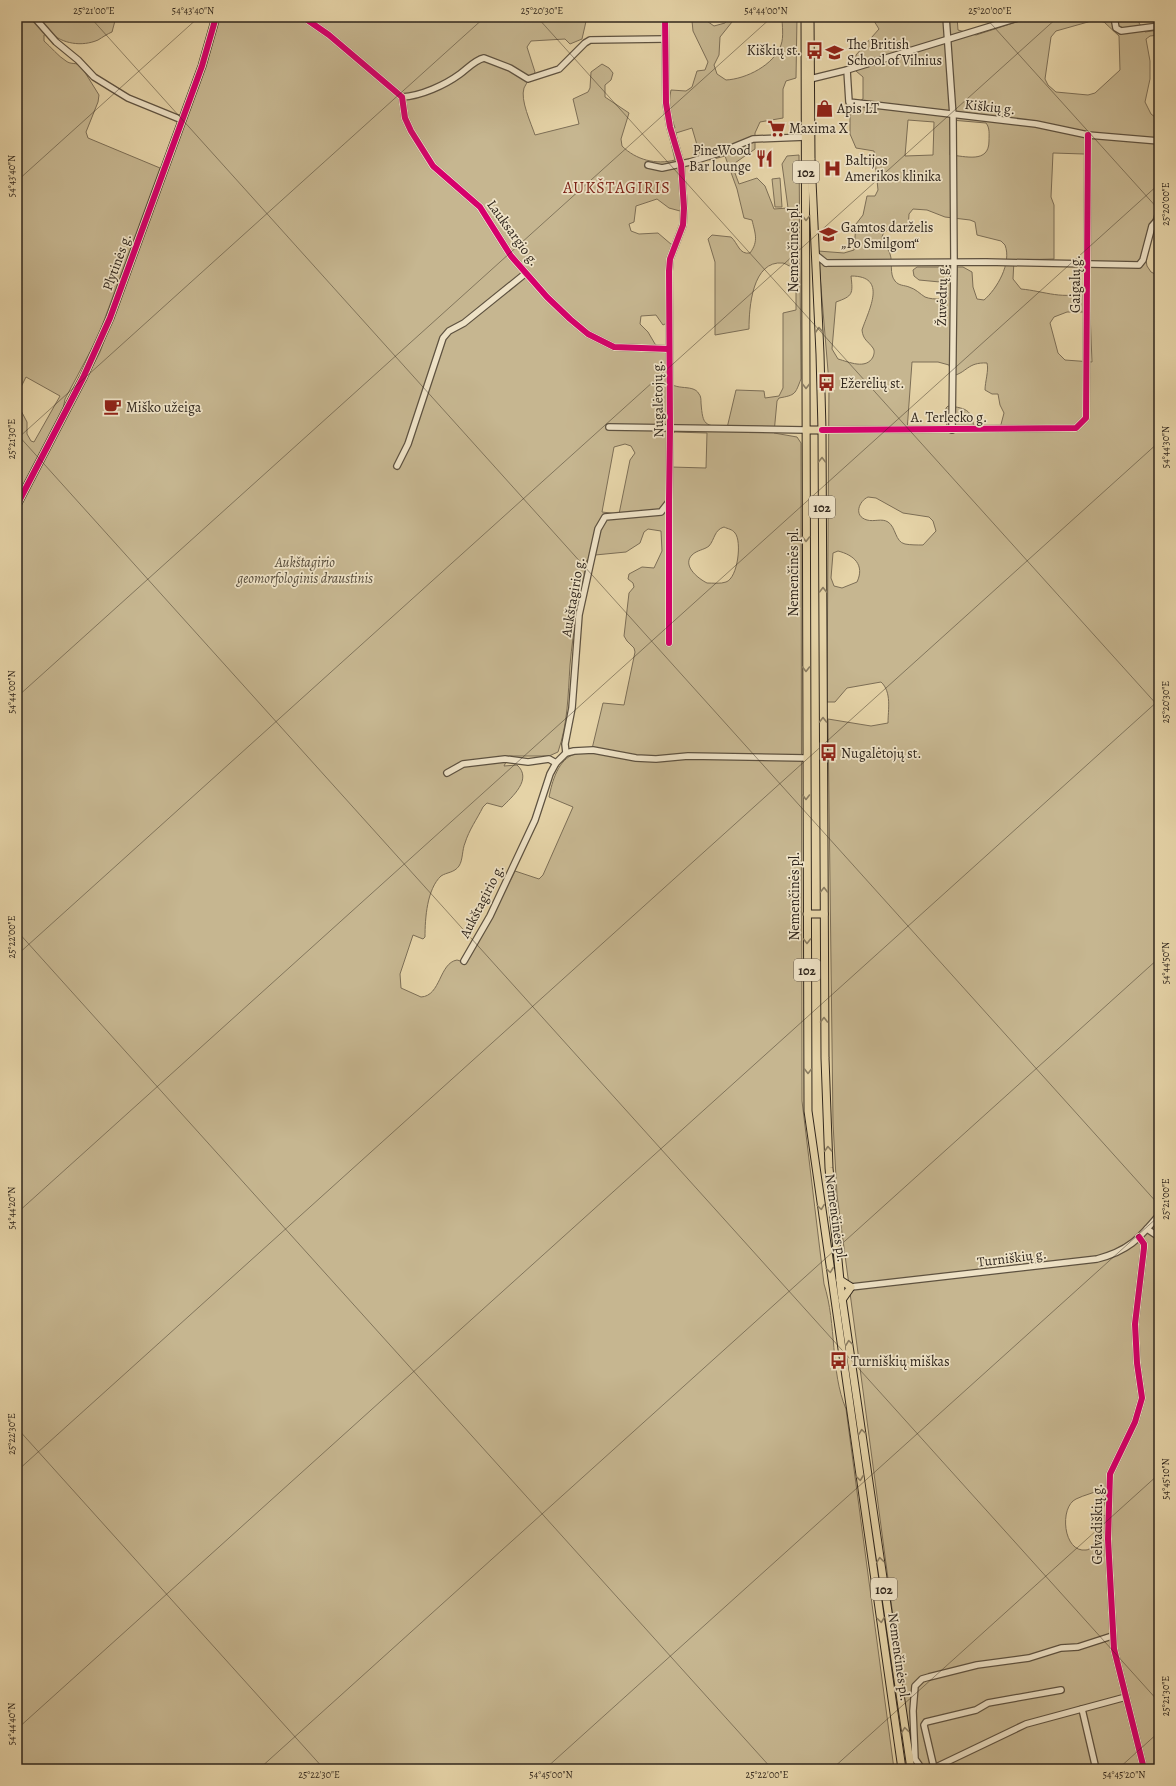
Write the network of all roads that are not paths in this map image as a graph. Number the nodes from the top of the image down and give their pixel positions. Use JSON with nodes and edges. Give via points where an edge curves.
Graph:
{"nodes":[{"id":1,"x":34,"y":17,"type":"edge"},
{"id":2,"x":216,"y":17,"type":"edge"},
{"id":3,"x":303,"y":17,"type":"edge"},
{"id":4,"x":665,"y":17,"type":"edge"},
{"id":5,"x":805,"y":17,"type":"edge"},
{"id":6,"x":810,"y":17,"type":"edge"},
{"id":7,"x":946,"y":17,"type":"edge"},
{"id":8,"x":1021,"y":17,"type":"edge"},
{"id":9,"x":1114,"y":17,"type":"edge"},
{"id":10,"x":1159,"y":26,"type":"edge"},
{"id":11,"x":666,"y":39,"type":"junction"},
{"id":12,"x":948,"y":40,"type":"junction"},
{"id":13,"x":847,"y":70,"type":"junction"},
{"id":14,"x":808,"y":80,"type":"junction"},
{"id":15,"x":402,"y":97,"type":"junction"},
{"id":16,"x":953,"y":116,"type":"junction"},
{"id":17,"x":182,"y":120,"type":"junction"},
{"id":18,"x":1088,"y":135,"type":"junction"},
{"id":19,"x":806,"y":137,"type":"junction"},
{"id":20,"x":1159,"y":141,"type":"edge"},
{"id":21,"x":681,"y":164,"type":"junction"},
{"id":22,"x":648,"y":165,"type":"dead end"},
{"id":23,"x":1159,"y":218,"type":"edge"},
{"id":24,"x":816,"y":254,"type":"junction"},
{"id":25,"x":954,"y":262,"type":"junction"},
{"id":26,"x":1087,"y":262,"type":"junction"},
{"id":27,"x":826,"y":263,"type":"junction"},
{"id":28,"x":816,"y":272,"type":"junction"},
{"id":29,"x":526,"y":273,"type":"junction"},
{"id":30,"x":669,"y":349,"type":"junction"},
{"id":31,"x":609,"y":427,"type":"dead end"},
{"id":32,"x":1076,"y":428,"type":"joint"},
{"id":33,"x":670,"y":429,"type":"junction"},
{"id":34,"x":806,"y":430,"type":"junction"},
{"id":35,"x":822,"y":430,"type":"junction"},
{"id":36,"x":952,"y":430,"type":"junction"},
{"id":37,"x":397,"y":466,"type":"dead end"},
{"id":38,"x":668,"y":500,"type":"junction"},
{"id":39,"x":17,"y":506,"type":"edge"},
{"id":40,"x":669,"y":642,"type":"dead end"},
{"id":41,"x":566,"y":753,"type":"junction"},
{"id":42,"x":806,"y":758,"type":"junction"},
{"id":43,"x":556,"y":763,"type":"junction"},
{"id":44,"x":447,"y":773,"type":"dead end"},
{"id":45,"x":807,"y":914,"type":"junction"},
{"id":46,"x":824,"y":914,"type":"junction"},
{"id":47,"x":464,"y":960,"type":"dead end"},
{"id":48,"x":1159,"y":1215,"type":"edge"},
{"id":49,"x":1147,"y":1229,"type":"junction"},
{"id":50,"x":834,"y":1230,"type":"junction"},
{"id":51,"x":825,"y":1232,"type":"junction"},
{"id":52,"x":1139,"y":1238,"type":"junction"},
{"id":53,"x":1159,"y":1238,"type":"edge"},
{"id":54,"x":840,"y":1280,"type":"junction"},
{"id":55,"x":851,"y":1287,"type":"junction"},
{"id":56,"x":842,"y":1300,"type":"junction"},
{"id":57,"x":854,"y":1382,"type":"junction"},
{"id":58,"x":846,"y":1384,"type":"junction"},
{"id":59,"x":1112,"y":1636,"type":"junction"},
{"id":60,"x":1061,"y":1690,"type":"dead end"},
{"id":61,"x":1126,"y":1697,"type":"junction"},
{"id":62,"x":1082,"y":1709,"type":"junction"},
{"id":63,"x":933,"y":1768,"type":"edge"},
{"id":64,"x":902,"y":1769,"type":"edge"},
{"id":65,"x":911,"y":1769,"type":"edge"},
{"id":66,"x":922,"y":1769,"type":"edge"},
{"id":67,"x":1096,"y":1769,"type":"edge"},
{"id":68,"x":1144,"y":1769,"type":"edge"}],
"edges":[{"from":1,"to":17,"type":"street","via":[[56,42],[94,77],[128,98]]},
{"from":2,"to":17,"type":"main road","name":"Plytinės g.","via":[[204,60]]},
{"from":3,"to":15,"type":"street","via":[[329,35]]},
{"from":4,"to":11,"type":"street","name":"Nugalėtojų g."},
{"from":5,"to":14,"type":"main road","name":"Nemenčinės pl.","number":"102"},
{"from":6,"to":14,"type":"main road","name":"Nemenčinės pl.","number":"102"},
{"from":7,"to":12,"type":"street","name":"Žuvėdrų g."},
{"from":8,"to":12,"type":"street"},
{"from":9,"to":10,"type":"street","via":[[1116,28],[1121,31]]},
{"from":11,"to":15,"type":"street","via":[[590,40],[559,69],[528,79],[510,68],[484,58],[455,77],[421,94]]},
{"from":11,"to":21,"type":"street","name":"Nugalėtojų g.","via":[[666,112]]},
{"from":12,"to":13,"type":"street"},
{"from":12,"to":16,"type":"street","name":"Žuvėdrų g."},
{"from":13,"to":14,"type":"street"},
{"from":13,"to":16,"type":"street","name":"Kiškių g.","via":[[849,102]]},
{"from":14,"to":19,"type":"main road","name":"Nemenčinės pl.","number":"102"},
{"from":14,"to":24,"type":"main road","name":"Nemenčinės pl.","number":"102"},
{"from":15,"to":29,"type":"street","name":"Lauksargio g.","via":[[405,118],[428,160],[438,172],[480,207]]},
{"from":16,"to":18,"type":"street","name":"Kiškių g.","via":[[1036,124]]},
{"from":16,"to":25,"type":"street","name":"Žuvėdrų g."},
{"from":17,"to":39,"type":"main road","name":"Plytinės g.","via":[[110,318]]},
{"from":18,"to":20,"type":"street","name":"Kiškių g."},
{"from":18,"to":26,"type":"street","name":"Gaigalų g."},
{"from":19,"to":21,"type":"street","via":[[753,139],[719,153]]},
{"from":19,"to":34,"type":"main road","name":"Nemenčinės pl.","number":"102","one_way":true},
{"from":21,"to":22,"type":"street","via":[[662,168]]},
{"from":21,"to":30,"type":"street","name":"Nugalėtojų g.","via":[[684,219],[669,264]]},
{"from":23,"to":26,"type":"street","via":[[1152,226],[1141,264]]},
{"from":24,"to":27,"type":"street"},
{"from":24,"to":28,"type":"main road","name":"Nemenčinės pl.","number":"102"},
{"from":25,"to":26,"type":"street"},
{"from":25,"to":27,"type":"street"},
{"from":25,"to":36,"type":"street","name":"Žuvėdrų g."},
{"from":26,"to":32,"type":"street","name":"Gaigalų g.","via":[[1086,418]]},
{"from":27,"to":28,"type":"street"},
{"from":35,"to":28,"type":"main road","name":"Nemenčinės pl.","number":"102","one_way":true},
{"from":29,"to":30,"type":"street","name":"Lauksargio g.","via":[[547,297],[588,334],[614,347]]},
{"from":29,"to":37,"type":"street","name":"Lauksargio g.","via":[[464,322],[449,330],[443,338],[408,444]]},
{"from":30,"to":33,"type":"street","name":"Nugalėtojų g."},
{"from":31,"to":33,"type":"street"},
{"from":32,"to":36,"type":"street","name":"A. Terlecko g."},
{"from":33,"to":34,"type":"street"},
{"from":33,"to":38,"type":"street","name":"Nugalėtojų g."},
{"from":34,"to":35,"type":"main road"},
{"from":34,"to":42,"type":"main road","name":"Nemenčinės pl.","number":"102","one_way":true},
{"from":35,"to":36,"type":"street","name":"A. Terlecko g."},
{"from":46,"to":35,"type":"main road","name":"Nemenčinės pl.","number":"102","one_way":true},
{"from":38,"to":40,"type":"street","name":"Nugalėtojų g."},
{"from":38,"to":41,"type":"street","name":"Aukštagirio g.","via":[[661,512],[606,517],[598,529],[579,615]]},
{"from":41,"to":42,"type":"street","via":[[593,750],[656,759],[688,756]]},
{"from":41,"to":43,"type":"street","name":"Aukštagirio g."},
{"from":42,"to":45,"type":"main road","name":"Nemenčinės pl.","number":"102","one_way":true},
{"from":43,"to":44,"type":"street","via":[[549,759],[523,762],[505,759],[464,764]]},
{"from":43,"to":47,"type":"street","name":"Aukštagirio g.","via":[[546,783],[536,820],[490,916]]},
{"from":45,"to":46,"type":"main road"},
{"from":45,"to":51,"type":"main road","name":"Nemenčinės pl.","number":"102","one_way":true,"via":[[808,1111]]},
{"from":50,"to":46,"type":"main road","name":"Nemenčinės pl.","number":"102","one_way":true,"via":[[826,1126]]},
{"from":48,"to":49,"type":"street","name":"Turniškių g."},
{"from":49,"to":52,"type":"street","name":"Turniškių g."},
{"from":49,"to":53,"type":"street"},
{"from":50,"to":51,"type":"main road"},
{"from":50,"to":54,"type":"main road","name":"Nemenčinės pl.","number":"102"},
{"from":51,"to":58,"type":"main road","name":"Nemenčinės pl.","number":"102","one_way":true},
{"from":52,"to":55,"type":"street","name":"Turniškių g.","via":[[1116,1254],[1097,1259]]},
{"from":52,"to":59,"type":"street","name":"Gelvadiškių g.","via":[[1144,1248],[1135,1324],[1137,1363],[1143,1394],[1135,1422],[1110,1474],[1108,1538]]},
{"from":54,"to":55,"type":"main road"},
{"from":54,"to":56,"type":"main road","name":"Nemenčinės pl.","number":"102"},
{"from":55,"to":56,"type":"main road"},
{"from":57,"to":56,"type":"main road","name":"Nemenčinės pl.","number":"102","one_way":true},
{"from":57,"to":58,"type":"main road"},
{"from":65,"to":57,"type":"main road","name":"Nemenčinės pl.","number":"102","one_way":true},
{"from":58,"to":64,"type":"main road","name":"Nemenčinės pl.","number":"102","one_way":true},
{"from":59,"to":61,"type":"street","name":"Gelvadiškių g."},
{"from":59,"to":66,"type":"street","via":[[1078,1647],[1061,1648],[1029,1658],[977,1665],[922,1680],[915,1686],[913,1711],[915,1759]]},
{"from":60,"to":63,"type":"street","via":[[988,1703],[976,1710],[926,1722],[924,1725]]},
{"from":61,"to":62,"type":"street"},
{"from":61,"to":68,"type":"street","name":"Gelvadiškių g."},
{"from":62,"to":63,"type":"street","via":[[1026,1724]]},
{"from":62,"to":67,"type":"street"}]}
